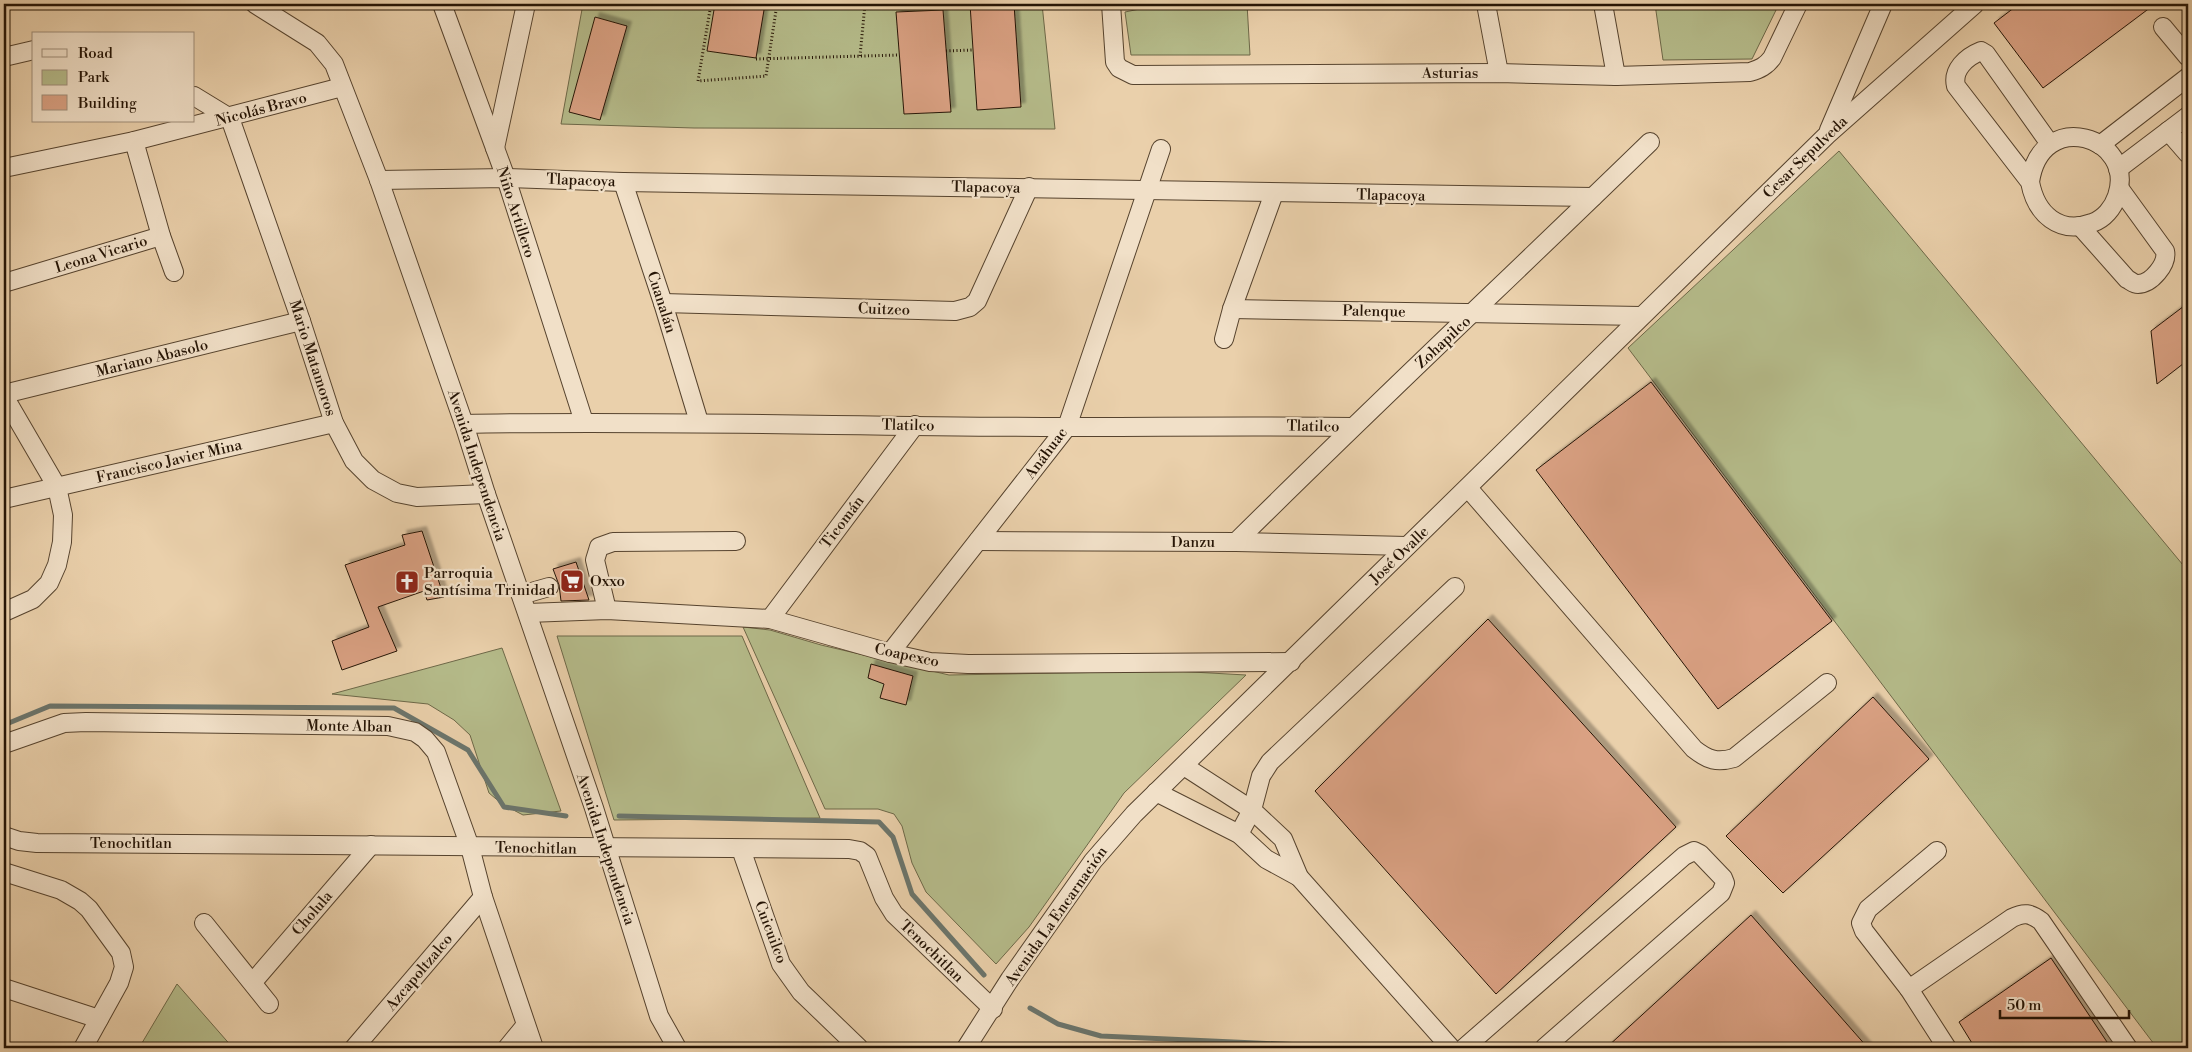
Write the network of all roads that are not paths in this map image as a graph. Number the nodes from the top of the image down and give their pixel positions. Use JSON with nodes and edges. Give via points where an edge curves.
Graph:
{"nodes":[{"id":1,"x":255,"y":4,"type":"edge"},
{"id":2,"x":442,"y":4,"type":"edge"},
{"id":3,"x":526,"y":4,"type":"edge"},
{"id":4,"x":1111,"y":4,"type":"edge"},
{"id":5,"x":1486,"y":4,"type":"edge"},
{"id":6,"x":1603,"y":4,"type":"edge"},
{"id":7,"x":1798,"y":4,"type":"edge"},
{"id":8,"x":1883,"y":4,"type":"edge"},
{"id":9,"x":1972,"y":5,"type":"edge"},
{"id":10,"x":2163,"y":27,"type":"dead end"},
{"id":11,"x":32,"y":50,"type":"edge"},
{"id":12,"x":4,"y":57,"type":"edge"},
{"id":13,"x":2188,"y":57,"type":"edge"},
{"id":14,"x":1499,"y":73,"type":"junction"},
{"id":15,"x":1616,"y":76,"type":"junction"},
{"id":16,"x":2188,"y":77,"type":"edge"},
{"id":17,"x":342,"y":87,"type":"junction"},
{"id":18,"x":195,"y":97,"type":"edge"},
{"id":19,"x":2188,"y":116,"type":"edge"},
{"id":20,"x":230,"y":118,"type":"junction"},
{"id":21,"x":2168,"y":131,"type":"junction"},
{"id":22,"x":1827,"y":135,"type":"junction"},
{"id":23,"x":134,"y":141,"type":"junction"},
{"id":24,"x":1650,"y":142,"type":"dead end"},
{"id":25,"x":2050,"y":144,"type":"junction"},
{"id":26,"x":2100,"y":145,"type":"junction"},
{"id":27,"x":495,"y":149,"type":"junction"},
{"id":28,"x":1161,"y":149,"type":"dead end"},
{"id":29,"x":2188,"y":154,"type":"edge"},
{"id":30,"x":4,"y":168,"type":"edge"},
{"id":31,"x":2118,"y":169,"type":"junction"},
{"id":32,"x":506,"y":178,"type":"junction"},
{"id":33,"x":379,"y":180,"type":"junction"},
{"id":34,"x":623,"y":182,"type":"junction"},
{"id":35,"x":2030,"y":182,"type":"junction"},
{"id":36,"x":1029,"y":187,"type":"junction"},
{"id":37,"x":2120,"y":189,"type":"junction"},
{"id":38,"x":1148,"y":190,"type":"junction"},
{"id":39,"x":1274,"y":193,"type":"junction"},
{"id":40,"x":1593,"y":197,"type":"junction"},
{"id":41,"x":2080,"y":226,"type":"junction"},
{"id":42,"x":161,"y":236,"type":"junction"},
{"id":43,"x":174,"y":272,"type":"dead end"},
{"id":44,"x":4,"y":283,"type":"edge"},
{"id":45,"x":663,"y":303,"type":"junction"},
{"id":46,"x":1232,"y":309,"type":"junction"},
{"id":47,"x":1475,"y":312,"type":"junction"},
{"id":48,"x":1641,"y":316,"type":"junction"},
{"id":49,"x":301,"y":321,"type":"junction"},
{"id":50,"x":1224,"y":339,"type":"dead end"},
{"id":51,"x":4,"y":395,"type":"edge"},
{"id":52,"x":584,"y":422,"type":"junction"},
{"id":53,"x":699,"y":422,"type":"junction"},
{"id":54,"x":334,"y":423,"type":"junction"},
{"id":55,"x":464,"y":424,"type":"junction"},
{"id":56,"x":915,"y":425,"type":"junction"},
{"id":57,"x":1067,"y":427,"type":"junction"},
{"id":58,"x":1352,"y":427,"type":"junction"},
{"id":59,"x":57,"y":487,"type":"junction"},
{"id":60,"x":1468,"y":488,"type":"junction"},
{"id":61,"x":486,"y":494,"type":"junction"},
{"id":62,"x":4,"y":499,"type":"edge"},
{"id":63,"x":736,"y":541,"type":"dead end"},
{"id":64,"x":978,"y":541,"type":"junction"},
{"id":65,"x":1236,"y":542,"type":"junction"},
{"id":66,"x":1407,"y":546,"type":"junction"},
{"id":67,"x":1455,"y":586,"type":"dead end"},
{"id":68,"x":549,"y":587,"type":"dead end"},
{"id":69,"x":521,"y":595,"type":"junction"},
{"id":70,"x":607,"y":610,"type":"junction"},
{"id":71,"x":4,"y":612,"type":"edge"},
{"id":72,"x":528,"y":613,"type":"junction"},
{"id":73,"x":770,"y":618,"type":"junction"},
{"id":74,"x":890,"y":653,"type":"junction"},
{"id":75,"x":1291,"y":662,"type":"junction"},
{"id":76,"x":1827,"y":683,"type":"dead end"},
{"id":77,"x":4,"y":744,"type":"edge"},
{"id":78,"x":1184,"y":766,"type":"junction"},
{"id":79,"x":1156,"y":792,"type":"junction"},
{"id":80,"x":1252,"y":810,"type":"junction"},
{"id":81,"x":1239,"y":834,"type":"junction"},
{"id":82,"x":4,"y":836,"type":"edge"},
{"id":83,"x":604,"y":840,"type":"junction"},
{"id":84,"x":371,"y":845,"type":"junction"},
{"id":85,"x":470,"y":847,"type":"junction"},
{"id":86,"x":741,"y":849,"type":"junction"},
{"id":87,"x":1937,"y":851,"type":"dead end"},
{"id":88,"x":4,"y":872,"type":"edge"},
{"id":89,"x":1299,"y":877,"type":"junction"},
{"id":90,"x":483,"y":896,"type":"junction"},
{"id":91,"x":204,"y":923,"type":"dead end"},
{"id":92,"x":253,"y":982,"type":"junction"},
{"id":93,"x":4,"y":988,"type":"edge"},
{"id":94,"x":1909,"y":989,"type":"junction"},
{"id":95,"x":269,"y":1004,"type":"dead end"},
{"id":96,"x":996,"y":1004,"type":"junction"},
{"id":97,"x":99,"y":1019,"type":"junction"},
{"id":98,"x":525,"y":1026,"type":"junction"},
{"id":99,"x":83,"y":1048,"type":"edge"},
{"id":100,"x":354,"y":1048,"type":"edge"},
{"id":101,"x":507,"y":1048,"type":"edge"},
{"id":102,"x":534,"y":1048,"type":"edge"},
{"id":103,"x":677,"y":1048,"type":"edge"},
{"id":104,"x":859,"y":1048,"type":"edge"},
{"id":105,"x":966,"y":1048,"type":"edge"},
{"id":106,"x":1451,"y":1048,"type":"edge"},
{"id":107,"x":1464,"y":1048,"type":"edge"},
{"id":108,"x":1544,"y":1048,"type":"edge"},
{"id":109,"x":1947,"y":1048,"type":"edge"},
{"id":110,"x":2128,"y":1048,"type":"edge"}],
"edges":[{"from":1,"to":17,"type":"street","name":"Avenida Independencia","via":[[324,49],[334,64]]},
{"from":2,"to":27,"type":"street","name":"Niño Artillero"},
{"from":3,"to":27,"type":"street"},
{"from":4,"to":14,"type":"street","name":"Asturias","via":[[1115,62],[1124,72],[1133,75]]},
{"from":5,"to":14,"type":"street"},
{"from":6,"to":15,"type":"street"},
{"from":7,"to":15,"type":"street","name":"Asturias","via":[[1772,58],[1766,65],[1750,72]]},
{"from":8,"to":22,"type":"street"},
{"from":9,"to":22,"type":"street","name":"Cesar Sepulveda"},
{"from":10,"to":13,"type":"street"},
{"from":11,"to":12,"type":"street"},
{"from":14,"to":15,"type":"street","name":"Asturias"},
{"from":16,"to":26,"type":"street"},
{"from":17,"to":20,"type":"street","name":"Nicolás Bravo"},
{"from":17,"to":33,"type":"street","name":"Avenida Independencia"},
{"from":18,"to":20,"type":"street"},
{"from":19,"to":21,"type":"street"},
{"from":20,"to":23,"type":"street","name":"Nicolás Bravo"},
{"from":20,"to":49,"type":"street","name":"Mario Matamoros"},
{"from":21,"to":29,"type":"street"},
{"from":21,"to":31,"type":"street"},
{"from":22,"to":48,"type":"street","name":"Cesar Sepulveda"},
{"from":23,"to":30,"type":"street","name":"Nicolás Bravo"},
{"from":23,"to":42,"type":"street","name":"Leona Vicario"},
{"from":24,"to":40,"type":"street","name":"Zohapilco"},
{"from":25,"to":26,"type":"street","via":[[2078,137]]},
{"from":25,"to":35,"type":"street","via":[[2039,154]]},
{"from":25,"to":35,"type":"street","via":[[1986,54],[1981,51],[1974,54],[1956,71],[1956,86]]},
{"from":26,"to":31,"type":"street","via":[[2115,160]]},
{"from":27,"to":32,"type":"street","name":"Niño Artillero"},
{"from":28,"to":38,"type":"street","name":"Anáhuac"},
{"from":31,"to":37,"type":"street"},
{"from":32,"to":33,"type":"street","name":"Tlapacoya"},
{"from":32,"to":34,"type":"street","name":"Tlapacoya"},
{"from":32,"to":52,"type":"street","name":"Niño Artillero"},
{"from":33,"to":55,"type":"street","name":"Avenida Independencia"},
{"from":34,"to":36,"type":"street","name":"Tlapacoya"},
{"from":34,"to":45,"type":"street","name":"Cuanalán"},
{"from":35,"to":41,"type":"street","via":[[2032,197],[2051,220],[2065,226]]},
{"from":36,"to":38,"type":"street","name":"Tlapacoya"},
{"from":36,"to":45,"type":"street","name":"Cuitzeo","via":[[988,280],[977,302],[970,307],[955,311]]},
{"from":37,"to":41,"type":"street","via":[[2106,214],[2094,223]]},
{"from":37,"to":41,"type":"street","via":[[2165,251],[2164,267],[2136,284],[2127,279]]},
{"from":38,"to":39,"type":"street","name":"Tlapacoya"},
{"from":38,"to":57,"type":"street","name":"Anáhuac"},
{"from":39,"to":40,"type":"street","name":"Tlapacoya"},
{"from":39,"to":46,"type":"street"},
{"from":40,"to":47,"type":"street","name":"Zohapilco"},
{"from":42,"to":43,"type":"street"},
{"from":42,"to":44,"type":"street","name":"Leona Vicario"},
{"from":45,"to":53,"type":"street","name":"Cuanalán"},
{"from":46,"to":47,"type":"street","name":"Palenque"},
{"from":46,"to":50,"type":"street"},
{"from":47,"to":48,"type":"street","name":"Palenque"},
{"from":47,"to":58,"type":"street","name":"Zohapilco"},
{"from":48,"to":60,"type":"street","name":"José Ovalle"},
{"from":49,"to":51,"type":"street","name":"Mariano Abasolo"},
{"from":49,"to":54,"type":"street","name":"Mario Matamoros"},
{"from":51,"to":59,"type":"street"},
{"from":52,"to":53,"type":"street","name":"Tlatilco"},
{"from":52,"to":55,"type":"street","name":"Tlatilco"},
{"from":53,"to":56,"type":"street","name":"Tlatilco"},
{"from":54,"to":59,"type":"street","name":"Francisco Javier Mina"},
{"from":54,"to":61,"type":"street","name":"Mario Matamoros","via":[[354,461],[373,480],[397,493],[418,497]]},
{"from":55,"to":61,"type":"street","name":"Avenida Independencia"},
{"from":56,"to":57,"type":"street","name":"Tlatilco"},
{"from":56,"to":73,"type":"street","name":"Ticomán"},
{"from":57,"to":58,"type":"street","name":"Tlatilco"},
{"from":57,"to":64,"type":"street","name":"Anáhuac"},
{"from":58,"to":65,"type":"street","name":"Zohapilco"},
{"from":59,"to":62,"type":"street","name":"Francisco Javier Mina"},
{"from":59,"to":71,"type":"street","via":[[63,515],[57,565],[49,583],[33,599]]},
{"from":60,"to":66,"type":"street","name":"José Ovalle"},
{"from":60,"to":76,"type":"street","via":[[1694,749],[1705,757],[1720,762],[1734,758]]},
{"from":61,"to":69,"type":"street","name":"Avenida Independencia"},
{"from":63,"to":70,"type":"street","via":[[613,542],[599,547],[595,560]]},
{"from":64,"to":65,"type":"street","name":"Danzu"},
{"from":64,"to":74,"type":"street","name":"Anáhuac"},
{"from":65,"to":66,"type":"street","name":"Danzu"},
{"from":66,"to":75,"type":"street","name":"José Ovalle"},
{"from":67,"to":80,"type":"street","via":[[1270,762],[1261,776]]},
{"from":68,"to":69,"type":"street"},
{"from":69,"to":72,"type":"street","name":"Avenida Independencia"},
{"from":70,"to":72,"type":"street","name":"Coapexco"},
{"from":70,"to":73,"type":"street","name":"Coapexco"},
{"from":72,"to":83,"type":"street","name":"Avenida Independencia"},
{"from":73,"to":74,"type":"street","name":"Coapexco"},
{"from":74,"to":75,"type":"street","name":"Coapexco","via":[[930,662],[968,664]]},
{"from":75,"to":78,"type":"street","name":"José Ovalle"},
{"from":77,"to":85,"type":"street","name":"Monte Alban","via":[[64,723],[86,722],[403,728],[425,739],[436,752]]},
{"from":78,"to":79,"type":"street","name":"José Ovalle"},
{"from":78,"to":80,"type":"street"},
{"from":79,"to":81,"type":"street"},
{"from":79,"to":96,"type":"street","name":"Avenida La Encarnación","via":[[1093,861]]},
{"from":80,"to":81,"type":"street"},
{"from":80,"to":89,"type":"street","via":[[1283,840]]},
{"from":81,"to":89,"type":"street","via":[[1266,858]]},
{"from":82,"to":84,"type":"street","name":"Tenochitlan","via":[[19,842],[37,843]]},
{"from":83,"to":85,"type":"street","name":"Tenochitlan"},
{"from":83,"to":86,"type":"street","name":"Tenochitlan"},
{"from":83,"to":103,"type":"street","name":"Avenida Independencia","via":[[659,1016]]},
{"from":84,"to":85,"type":"street","name":"Tenochitlan"},
{"from":84,"to":92,"type":"street","name":"Cholula"},
{"from":85,"to":90,"type":"street","name":"Monte Alban"},
{"from":86,"to":96,"type":"street","name":"Tenochitlan","via":[[860,851],[867,856],[894,914]]},
{"from":86,"to":104,"type":"street","name":"Cuicuilco","via":[[781,964],[801,992]]},
{"from":87,"to":94,"type":"street","via":[[1868,910],[1861,923]]},
{"from":88,"to":97,"type":"street","via":[[61,890],[80,900],[121,953],[124,967],[119,983]]},
{"from":89,"to":106,"type":"street"},
{"from":90,"to":98,"type":"street","name":"Monte Alban"},
{"from":90,"to":100,"type":"street","name":"Azcapoltzalco"},
{"from":91,"to":92,"type":"street"},
{"from":92,"to":95,"type":"street"},
{"from":93,"to":97,"type":"street"},
{"from":94,"to":109,"type":"street"},
{"from":94,"to":110,"type":"street","via":[[2012,918],[2022,913],[2032,914]]},
{"from":96,"to":105,"type":"street","name":"Avenida La Encarnación"},
{"from":97,"to":99,"type":"street"},
{"from":98,"to":101,"type":"street"},
{"from":98,"to":102,"type":"street","name":"Monte Alban"},
{"from":107,"to":108,"type":"street","via":[[1684,856],[1694,851],[1700,854],[1723,878],[1725,883],[1721,893]]}]}
